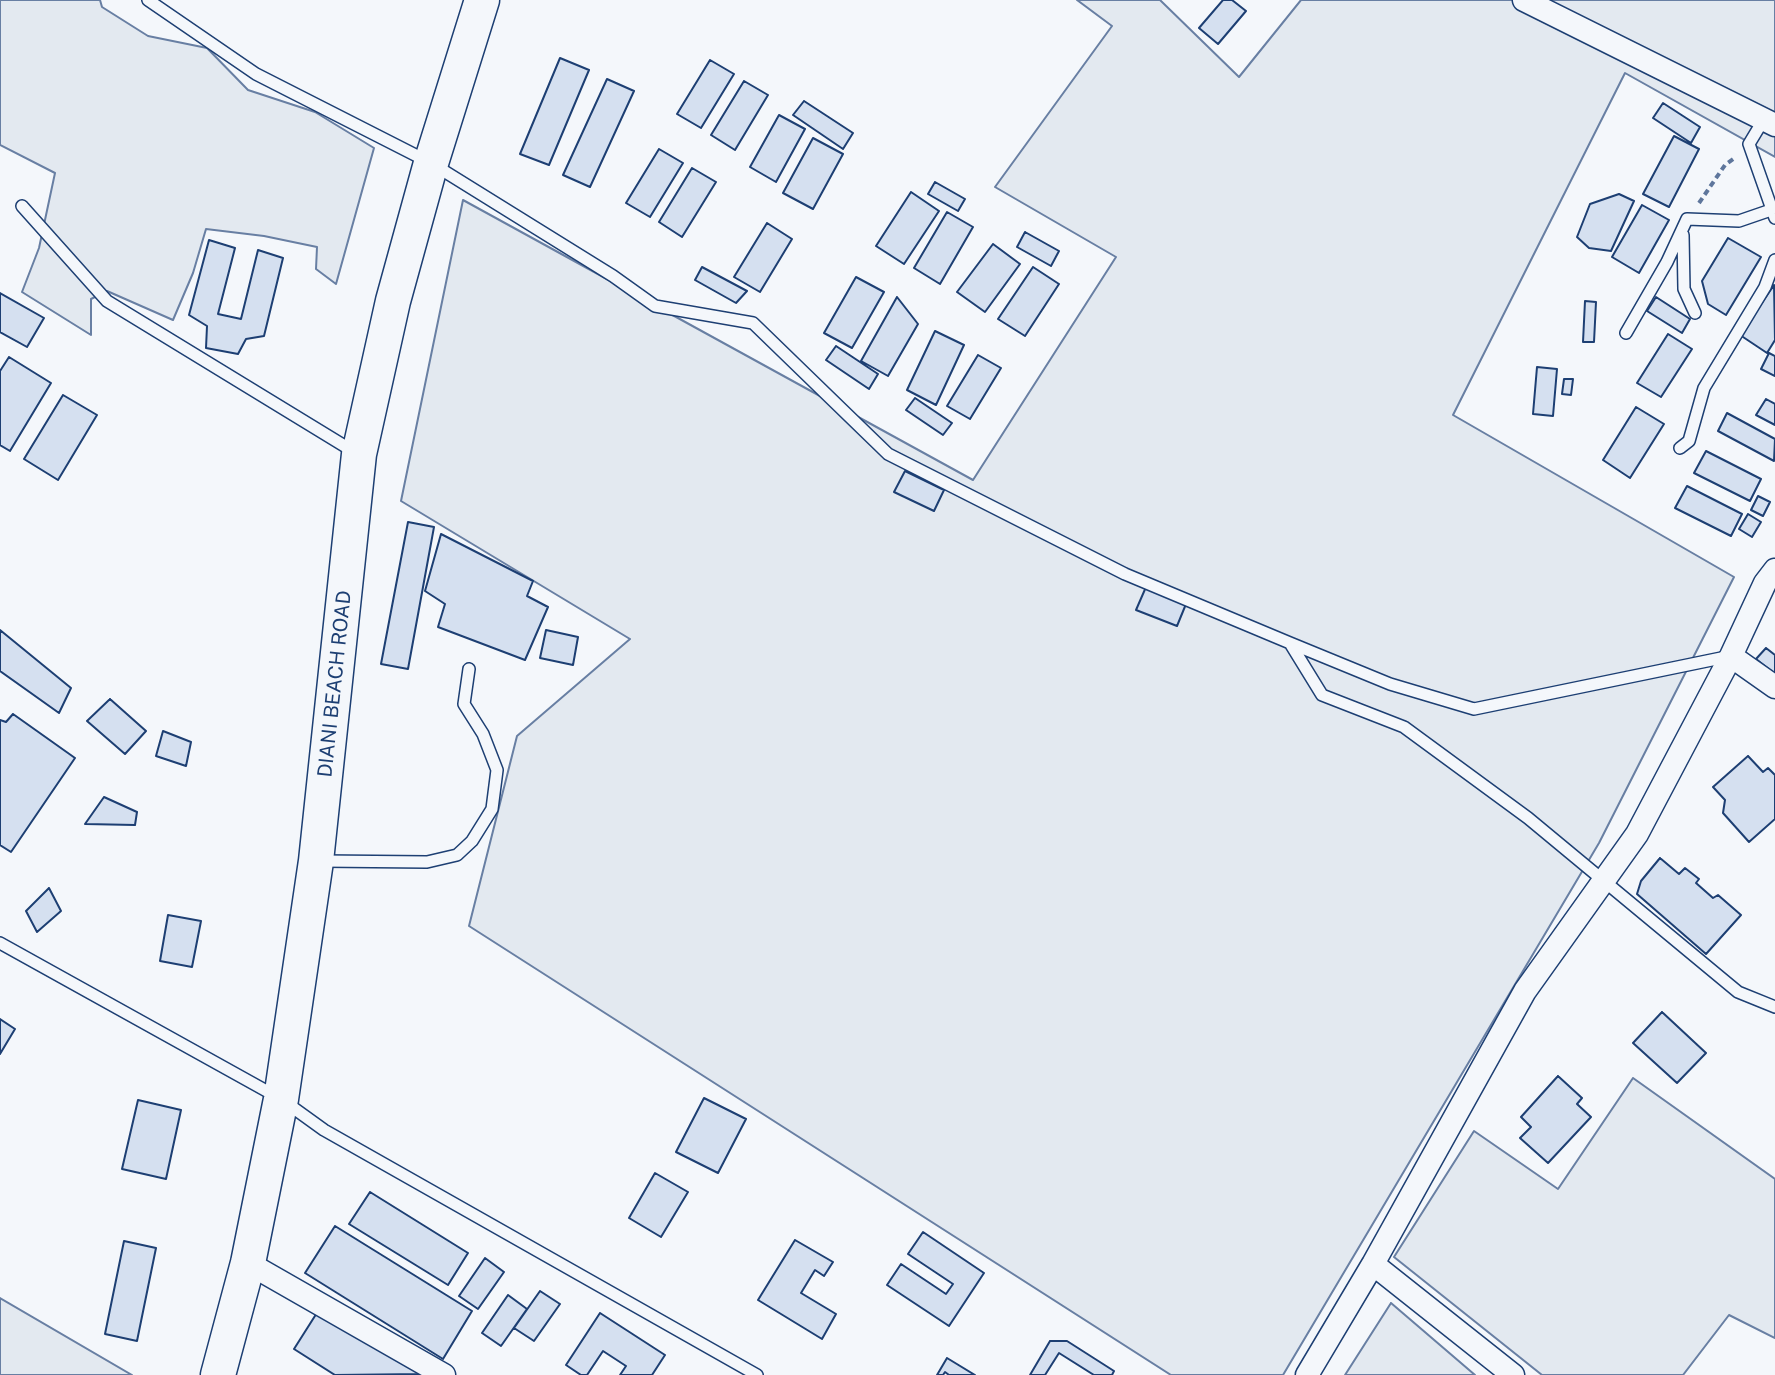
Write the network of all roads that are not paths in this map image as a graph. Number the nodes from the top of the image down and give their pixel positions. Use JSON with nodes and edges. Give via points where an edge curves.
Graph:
{"nodes":[{"id":1,"x":148,"y":0,"type":"edge"},
{"id":2,"x":482,"y":0,"type":"edge"},
{"id":3,"x":1524,"y":0,"type":"edge"},
{"id":4,"x":1770,"y":122,"type":"edge"},
{"id":5,"x":431,"y":163,"type":"junction"},
{"id":6,"x":22,"y":206,"type":"dead end"},
{"id":7,"x":1773,"y":214,"type":"edge"},
{"id":8,"x":1687,"y":219,"type":"junction"},
{"id":9,"x":1775,"y":260,"type":"edge"},
{"id":10,"x":1695,"y":313,"type":"dead end"},
{"id":11,"x":1626,"y":333,"type":"dead end"},
{"id":12,"x":1680,"y":448,"type":"dead end"},
{"id":13,"x":359,"y":454,"type":"junction"},
{"id":14,"x":1775,"y":570,"type":"edge"},
{"id":15,"x":1290,"y":643,"type":"junction"},
{"id":16,"x":1731,"y":656,"type":"junction"},
{"id":17,"x":469,"y":669,"type":"dead end"},
{"id":18,"x":1775,"y":687,"type":"edge"},
{"id":19,"x":316,"y":861,"type":"junction"},
{"id":20,"x":1603,"y":881,"type":"junction"},
{"id":21,"x":0,"y":943,"type":"edge"},
{"id":22,"x":1775,"y":1007,"type":"edge"},
{"id":23,"x":281,"y":1099,"type":"junction"},
{"id":24,"x":248,"y":1263,"type":"junction"},
{"id":25,"x":1373,"y":1264,"type":"junction"},
{"id":26,"x":218,"y":1375,"type":"edge"},
{"id":27,"x":444,"y":1375,"type":"edge"},
{"id":28,"x":757,"y":1375,"type":"edge"},
{"id":29,"x":1307,"y":1375,"type":"edge"},
{"id":30,"x":1513,"y":1375,"type":"edge"}],
"edges":[{"from":1,"to":5,"type":"lane","via":[[256,74]]},
{"from":2,"to":5,"type":"main road","name":"DIANI BEACH ROAD"},
{"from":3,"to":4,"type":"street"},
{"from":4,"to":7,"type":"lane","via":[[1749,144]]},
{"from":5,"to":13,"type":"main road","name":"DIANI BEACH ROAD"},
{"from":5,"to":15,"type":"lane","via":[[655,306],[753,323],[888,454],[1125,574]]},
{"from":6,"to":13,"type":"lane","via":[[107,301]]},
{"from":7,"to":8,"type":"lane","via":[[1739,221]]},
{"from":8,"to":10,"type":"lane","via":[[1681,241],[1684,289]]},
{"from":8,"to":11,"type":"lane"},
{"from":9,"to":12,"type":"lane","via":[[1765,287],[1704,388],[1689,441]]},
{"from":13,"to":19,"type":"main road","name":"DIANI BEACH ROAD"},
{"from":14,"to":16,"type":"street"},
{"from":15,"to":16,"type":"lane","via":[[1390,684],[1474,709]]},
{"from":15,"to":20,"type":"lane","via":[[1322,695],[1404,727]]},
{"from":16,"to":18,"type":"street"},
{"from":16,"to":20,"type":"street","via":[[1637,834]]},
{"from":17,"to":19,"type":"lane","via":[[464,704],[497,770],[492,809],[472,841],[457,855],[427,862]]},
{"from":19,"to":23,"type":"main road","name":"DIANI BEACH ROAD"},
{"from":20,"to":22,"type":"lane","via":[[1738,992]]},
{"from":20,"to":25,"type":"street","via":[[1525,991]]},
{"from":21,"to":23,"type":"lane"},
{"from":23,"to":24,"type":"main road","name":"DIANI BEACH ROAD"},
{"from":23,"to":28,"type":"lane","via":[[324,1130]]},
{"from":24,"to":26,"type":"main road","name":"DIANI BEACH ROAD"},
{"from":24,"to":27,"type":"street"},
{"from":25,"to":29,"type":"street"},
{"from":25,"to":30,"type":"street"}]}
